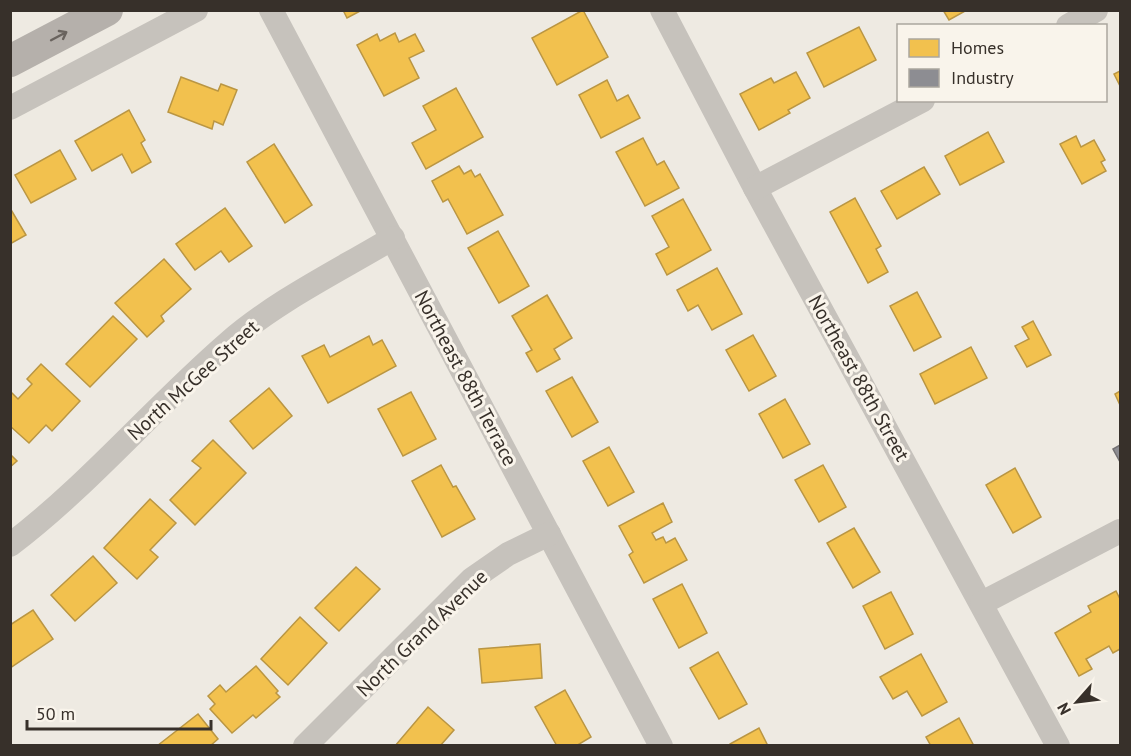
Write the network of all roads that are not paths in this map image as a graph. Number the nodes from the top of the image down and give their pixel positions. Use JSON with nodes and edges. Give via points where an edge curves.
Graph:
{"nodes":[{"id":1,"x":107,"y":10,"type":"edge"},
{"id":2,"x":196,"y":10,"type":"edge"},
{"id":3,"x":271,"y":10,"type":"edge"},
{"id":4,"x":662,"y":10,"type":"edge"},
{"id":5,"x":1096,"y":10,"type":"edge"},
{"id":6,"x":1072,"y":24,"type":"edge"},
{"id":7,"x":10,"y":61,"type":"edge"},
{"id":8,"x":919,"y":102,"type":"edge"},
{"id":9,"x":10,"y":108,"type":"edge"},
{"id":10,"x":755,"y":188,"type":"junction"},
{"id":11,"x":393,"y":238,"type":"junction"},
{"id":12,"x":1120,"y":531,"type":"edge"},
{"id":13,"x":549,"y":534,"type":"junction"},
{"id":14,"x":10,"y":545,"type":"edge"},
{"id":15,"x":982,"y":603,"type":"junction"},
{"id":16,"x":305,"y":746,"type":"edge"},
{"id":17,"x":661,"y":746,"type":"edge"},
{"id":18,"x":1058,"y":746,"type":"edge"}],
"edges":[{"from":7,"to":1,"type":"main road","one_way":true},
{"from":2,"to":9,"type":"street"},
{"from":3,"to":11,"type":"street","name":"Northeast 88th Terrace"},
{"from":4,"to":10,"type":"street","name":"Northeast 88th Street"},
{"from":5,"to":6,"type":"street"},
{"from":8,"to":10,"type":"street"},
{"from":10,"to":15,"type":"street","name":"Northeast 88th Street"},
{"from":11,"to":13,"type":"street","name":"Northeast 88th Terrace"},
{"from":11,"to":14,"type":"street","name":"North McGee Street","via":[[282,303],[230,341],[60,504]]},
{"from":12,"to":15,"type":"street"},
{"from":13,"to":16,"type":"street","name":"North Grand Avenue","via":[[508,554],[472,579]]},
{"from":13,"to":17,"type":"street","name":"Northeast 88th Terrace"},
{"from":15,"to":18,"type":"street","name":"Northeast 88th Street"}]}
